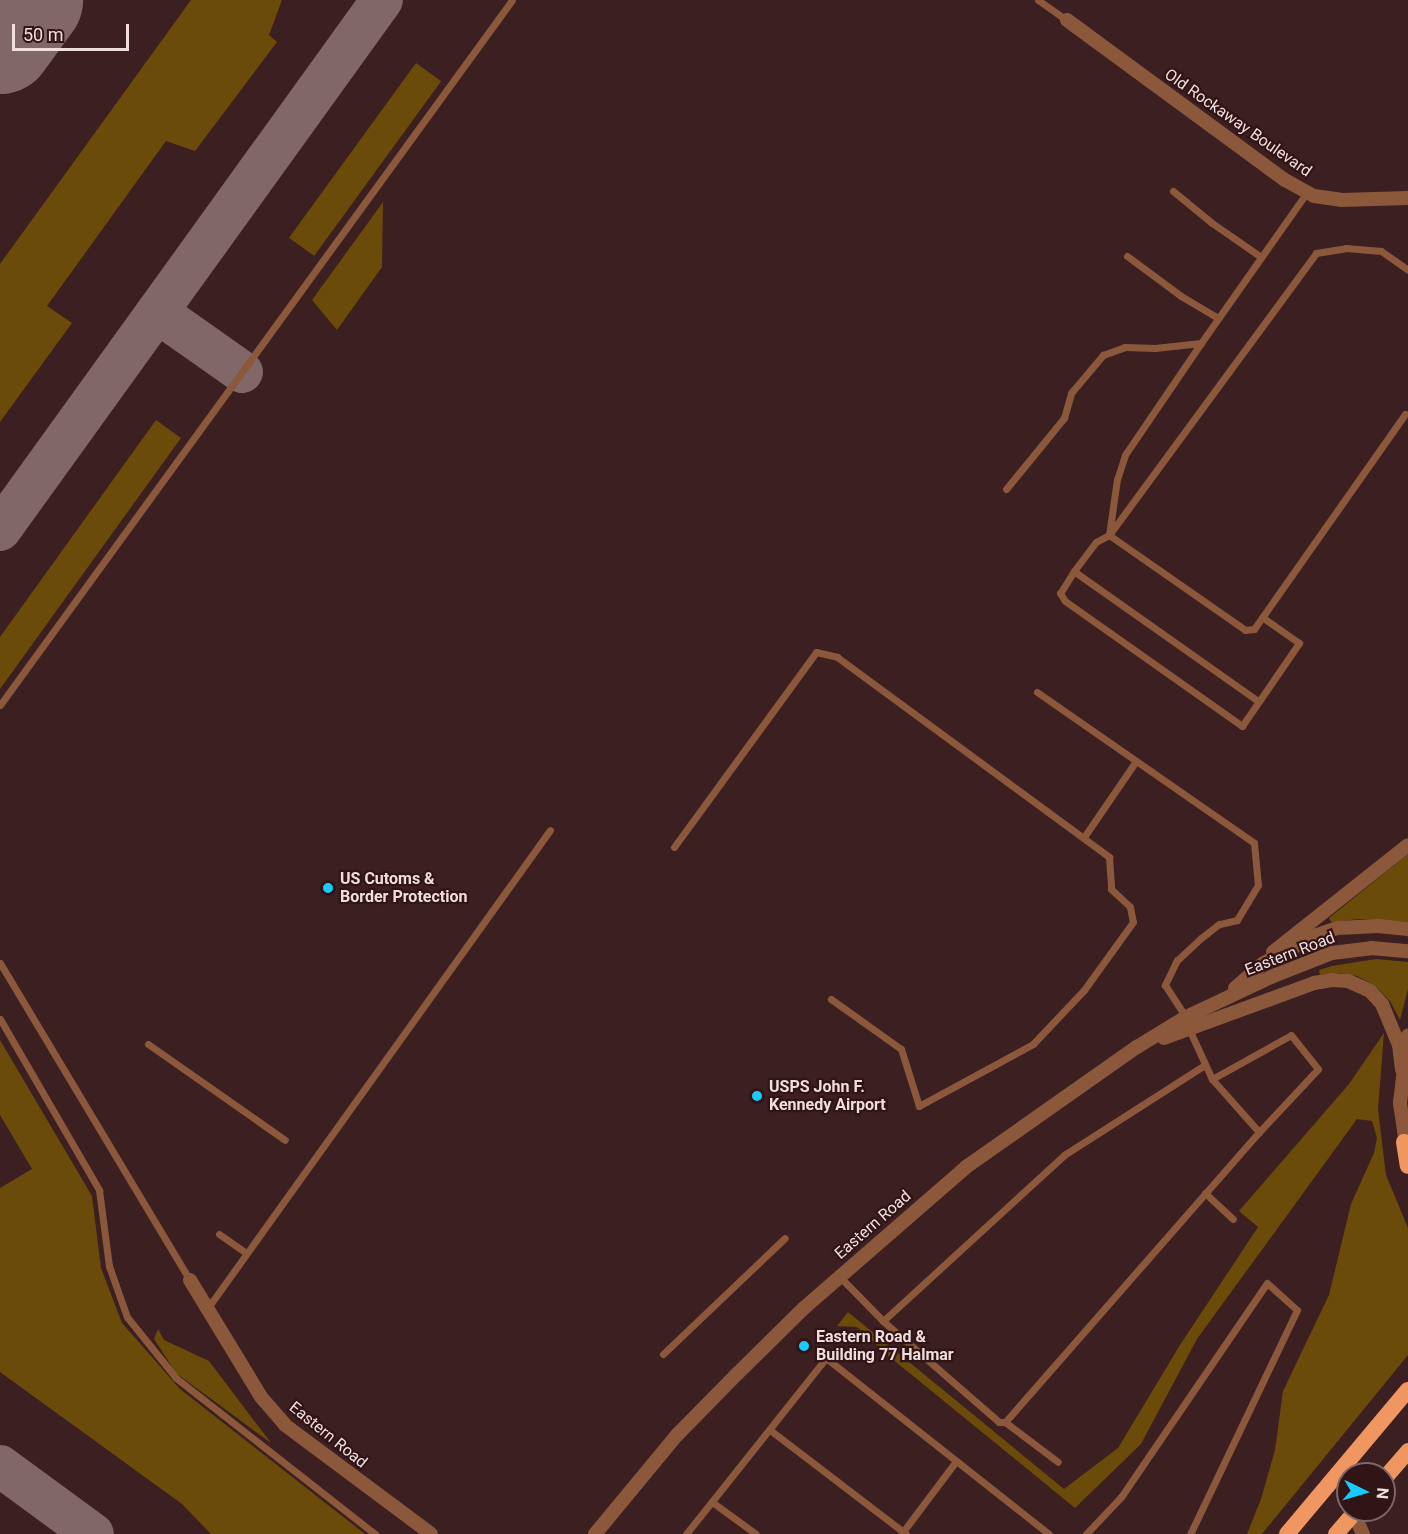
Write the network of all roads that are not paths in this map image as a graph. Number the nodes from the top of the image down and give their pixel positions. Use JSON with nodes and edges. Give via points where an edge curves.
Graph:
{"nodes":[{"id":1,"x":512,"y":0,"type":"edge"},
{"id":2,"x":1038,"y":0,"type":"edge"},
{"id":3,"x":1067,"y":20,"type":"joint"},
{"id":4,"x":1173,"y":191,"type":"dead end"},
{"id":5,"x":1307,"y":192,"type":"junction"},
{"id":6,"x":1408,"y":198,"type":"edge"},
{"id":7,"x":1127,"y":256,"type":"dead end"},
{"id":8,"x":1261,"y":257,"type":"junction"},
{"id":9,"x":1408,"y":270,"type":"edge"},
{"id":10,"x":1218,"y":318,"type":"junction"},
{"id":11,"x":1201,"y":343,"type":"junction"},
{"id":12,"x":1405,"y":414,"type":"dead end"},
{"id":13,"x":1006,"y":489,"type":"dead end"},
{"id":14,"x":1109,"y":535,"type":"junction"},
{"id":15,"x":1074,"y":571,"type":"junction"},
{"id":16,"x":1262,"y":617,"type":"junction"},
{"id":17,"x":1037,"y":692,"type":"dead end"},
{"id":18,"x":1258,"y":701,"type":"junction"},
{"id":19,"x":0,"y":705,"type":"edge"},
{"id":20,"x":1136,"y":761,"type":"junction"},
{"id":21,"x":550,"y":830,"type":"dead end"},
{"id":22,"x":1084,"y":837,"type":"junction"},
{"id":23,"x":1408,"y":845,"type":"edge"},
{"id":24,"x":674,"y":847,"type":"dead end"},
{"id":25,"x":1408,"y":929,"type":"edge"},
{"id":26,"x":1408,"y":951,"type":"edge"},
{"id":27,"x":0,"y":963,"type":"edge"},
{"id":28,"x":1264,"y":963,"type":"junction"},
{"id":29,"x":831,"y":999,"type":"dead end"},
{"id":30,"x":1222,"y":1000,"type":"junction"},
{"id":31,"x":0,"y":1019,"type":"edge"},
{"id":32,"x":1187,"y":1023,"type":"junction"},
{"id":33,"x":1408,"y":1035,"type":"edge"},
{"id":34,"x":148,"y":1044,"type":"dead end"},
{"id":35,"x":1205,"y":1065,"type":"junction"},
{"id":36,"x":1402,"y":1070,"type":"junction"},
{"id":37,"x":1212,"y":1079,"type":"junction"},
{"id":38,"x":1259,"y":1132,"type":"junction"},
{"id":39,"x":285,"y":1140,"type":"dead end"},
{"id":40,"x":1406,"y":1149,"type":"edge"},
{"id":41,"x":1408,"y":1166,"type":"edge"},
{"id":42,"x":1205,"y":1193,"type":"junction"},
{"id":43,"x":1233,"y":1219,"type":"dead end"},
{"id":44,"x":219,"y":1234,"type":"dead end"},
{"id":45,"x":785,"y":1238,"type":"dead end"},
{"id":46,"x":246,"y":1253,"type":"junction"},
{"id":47,"x":839,"y":1276,"type":"junction"},
{"id":48,"x":190,"y":1280,"type":"joint"},
{"id":49,"x":207,"y":1309,"type":"junction"},
{"id":50,"x":883,"y":1321,"type":"junction"},
{"id":51,"x":663,"y":1354,"type":"dead end"},
{"id":52,"x":1408,"y":1390,"type":"edge"},
{"id":53,"x":1005,"y":1422,"type":"junction"},
{"id":54,"x":770,"y":1430,"type":"junction"},
{"id":55,"x":1408,"y":1451,"type":"edge"},
{"id":56,"x":956,"y":1461,"type":"junction"},
{"id":57,"x":1058,"y":1462,"type":"dead end"},
{"id":58,"x":1396,"y":1465,"type":"edge"},
{"id":59,"x":712,"y":1502,"type":"junction"},
{"id":60,"x":1346,"y":1522,"type":"edge"},
{"id":61,"x":600,"y":1533,"type":"edge"},
{"id":62,"x":903,"y":1533,"type":"edge"},
{"id":63,"x":375,"y":1534,"type":"edge"},
{"id":64,"x":431,"y":1534,"type":"edge"},
{"id":65,"x":686,"y":1534,"type":"edge"},
{"id":66,"x":756,"y":1534,"type":"edge"},
{"id":67,"x":1048,"y":1534,"type":"edge"},
{"id":68,"x":1086,"y":1534,"type":"edge"},
{"id":69,"x":1190,"y":1534,"type":"edge"},
{"id":70,"x":1287,"y":1534,"type":"edge"},
{"id":71,"x":1336,"y":1534,"type":"edge"}],
"edges":[{"from":1,"to":19,"type":"lane"},
{"from":2,"to":3,"type":"lane"},
{"from":3,"to":5,"type":"street","name":"Old Rockaway Boulevard","via":[[1285,180]]},
{"from":4,"to":8,"type":"lane"},
{"from":5,"to":6,"type":"street","name":"Old Rockaway Boulevard","via":[[1341,200]]},
{"from":5,"to":8,"type":"lane"},
{"from":7,"to":10,"type":"lane"},
{"from":8,"to":10,"type":"lane"},
{"from":9,"to":14,"type":"lane","via":[[1381,251],[1346,248],[1316,253]]},
{"from":10,"to":11,"type":"lane"},
{"from":11,"to":13,"type":"lane","via":[[1125,347],[1103,355],[1071,393],[1064,418]]},
{"from":11,"to":14,"type":"lane","via":[[1125,455],[1117,479]]},
{"from":12,"to":16,"type":"lane"},
{"from":14,"to":15,"type":"lane","via":[[1096,542]]},
{"from":14,"to":16,"type":"lane","via":[[1245,630],[1254,629]]},
{"from":15,"to":18,"type":"lane"},
{"from":15,"to":18,"type":"lane","via":[[1060,593],[1075,608],[1242,726]]},
{"from":16,"to":18,"type":"lane","via":[[1299,643]]},
{"from":17,"to":20,"type":"lane"},
{"from":20,"to":22,"type":"lane"},
{"from":20,"to":32,"type":"lane","via":[[1254,843],[1257,885],[1237,920],[1219,924],[1177,960],[1165,985]]},
{"from":21,"to":46,"type":"lane"},
{"from":22,"to":24,"type":"lane","via":[[837,657],[816,652]]},
{"from":22,"to":29,"type":"lane","via":[[1109,857],[1111,889],[1130,907],[1133,922],[1084,990],[1033,1044],[919,1106],[902,1049]]},
{"from":23,"to":28,"type":"street","via":[[1278,946]]},
{"from":25,"to":28,"type":"street","name":"Eastern Road","via":[[1338,928]]},
{"from":26,"to":30,"type":"street","name":"Eastern Road","via":[[1364,948],[1332,953]]},
{"from":27,"to":48,"type":"lane"},
{"from":28,"to":30,"type":"street","name":"Eastern Road"},
{"from":30,"to":32,"type":"street","name":"Eastern Road"},
{"from":31,"to":63,"type":"lane","via":[[99,1190],[109,1266],[127,1317],[176,1378]]},
{"from":32,"to":35,"type":"lane"},
{"from":32,"to":36,"type":"street","via":[[1314,983],[1348,981],[1370,991],[1382,1004],[1399,1045]]},
{"from":32,"to":47,"type":"street","name":"Eastern Road","via":[[1137,1047],[966,1167]]},
{"from":33,"to":36,"type":"street"},
{"from":34,"to":39,"type":"lane"},
{"from":35,"to":37,"type":"lane"},
{"from":35,"to":50,"type":"lane","via":[[1064,1155]]},
{"from":36,"to":40,"type":"street","via":[[1400,1103]]},
{"from":37,"to":38,"type":"lane"},
{"from":37,"to":38,"type":"lane","via":[[1291,1035],[1318,1069]]},
{"from":38,"to":42,"type":"lane"},
{"from":40,"to":41,"type":"highway"},
{"from":42,"to":43,"type":"lane"},
{"from":42,"to":53,"type":"lane"},
{"from":44,"to":46,"type":"lane"},
{"from":45,"to":51,"type":"lane"},
{"from":46,"to":49,"type":"lane"},
{"from":47,"to":50,"type":"lane"},
{"from":47,"to":61,"type":"street","name":"Eastern Road","via":[[677,1435]]},
{"from":48,"to":49,"type":"street","name":"Eastern Road"},
{"from":49,"to":64,"type":"street","name":"Eastern Road","via":[[261,1397],[285,1425]]},
{"from":50,"to":53,"type":"lane","via":[[999,1422]]},
{"from":52,"to":70,"type":"highway"},
{"from":53,"to":57,"type":"lane"},
{"from":54,"to":56,"type":"lane","via":[[826,1358]]},
{"from":54,"to":59,"type":"lane"},
{"from":54,"to":62,"type":"lane"},
{"from":55,"to":58,"type":"highway"},
{"from":56,"to":62,"type":"lane"},
{"from":56,"to":67,"type":"lane"},
{"from":59,"to":65,"type":"lane"},
{"from":59,"to":66,"type":"lane"},
{"from":60,"to":71,"type":"highway"},
{"from":68,"to":69,"type":"lane","via":[[1121,1497],[1267,1283],[1297,1310]]}]}
